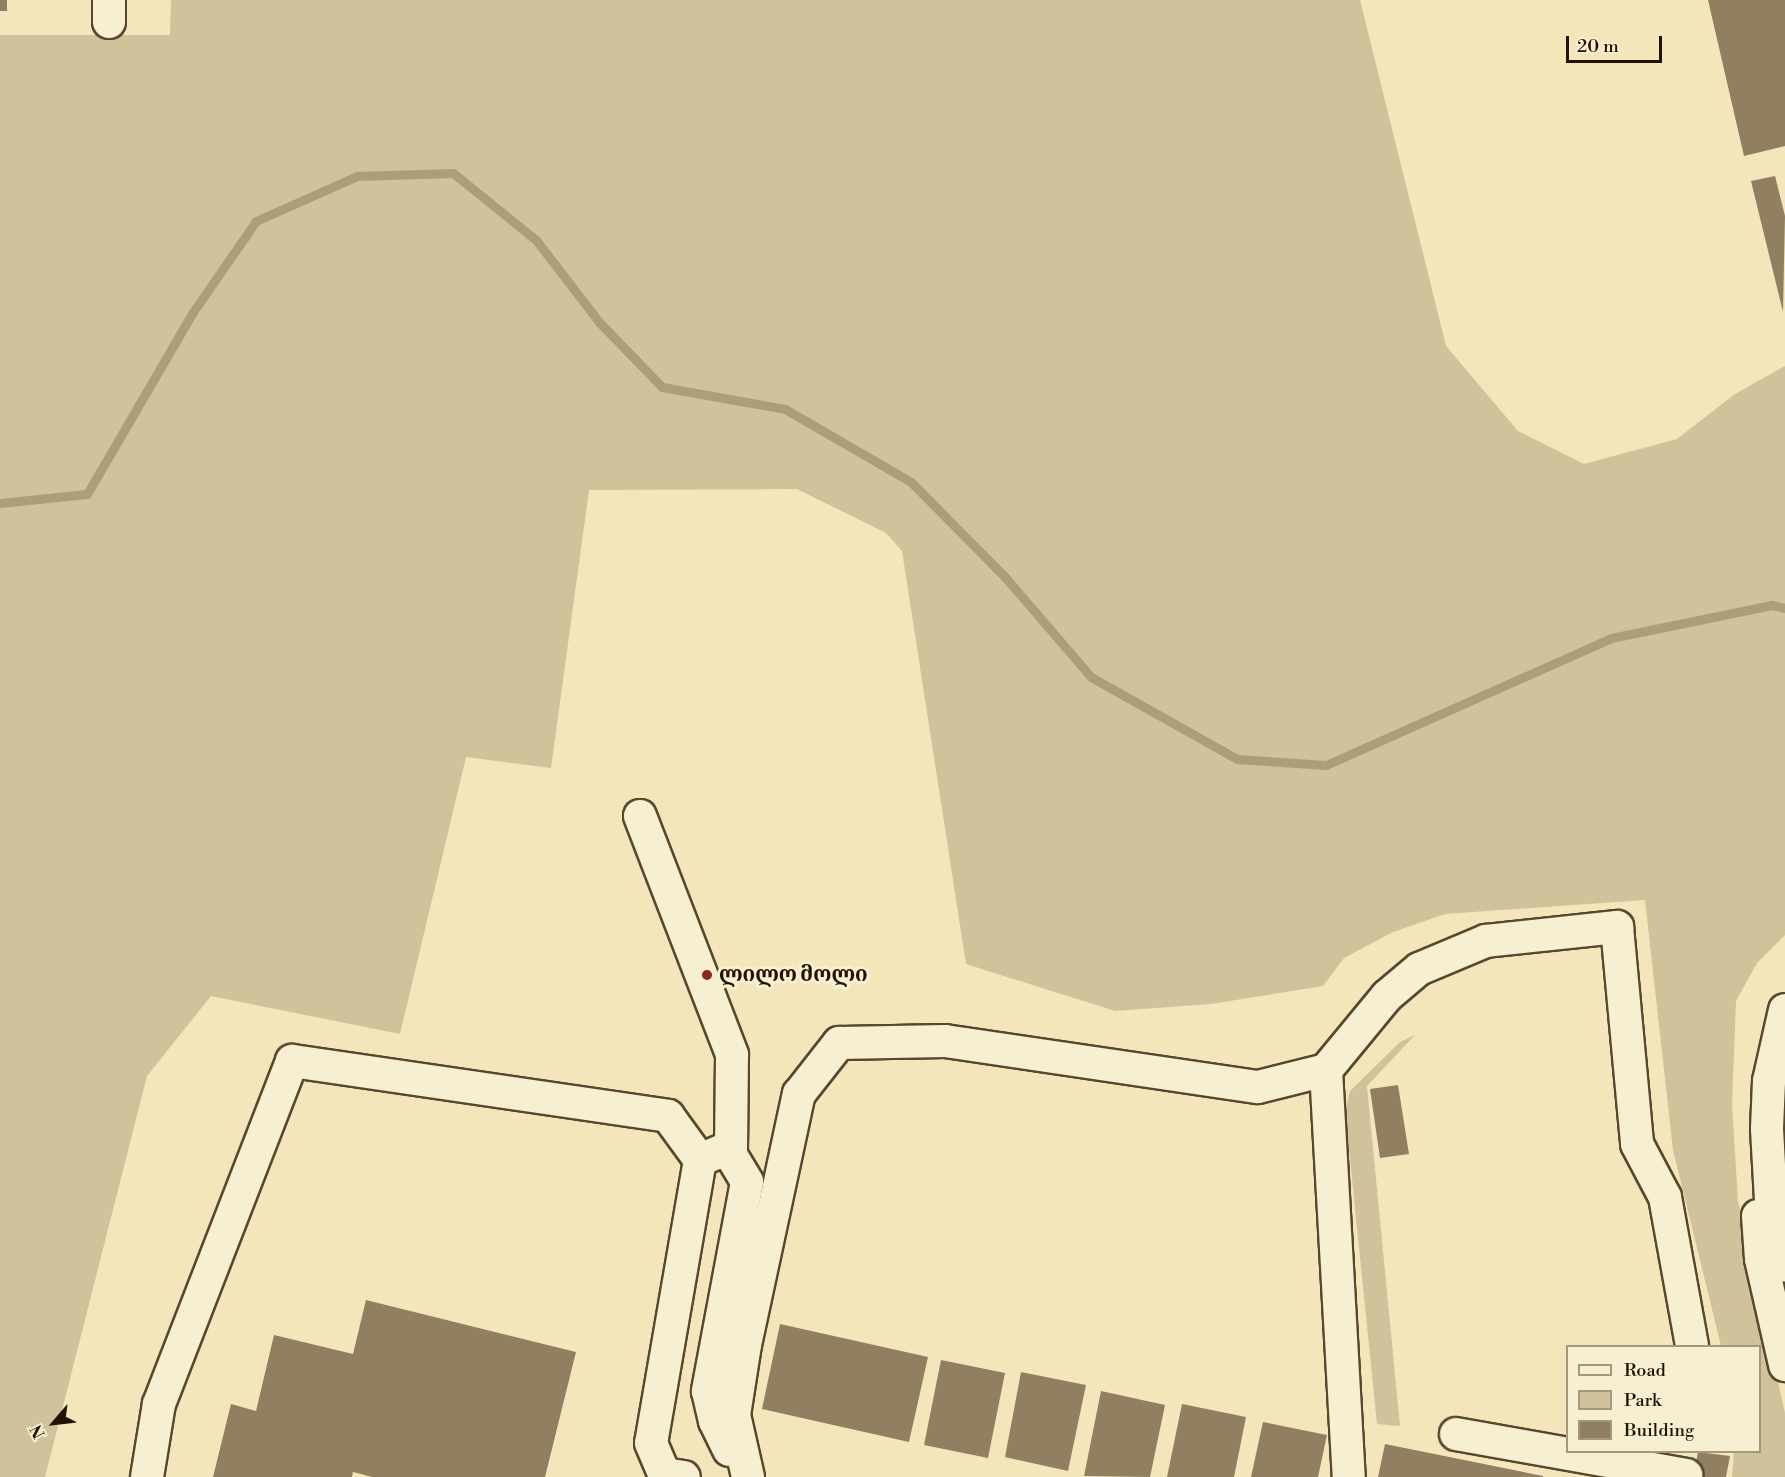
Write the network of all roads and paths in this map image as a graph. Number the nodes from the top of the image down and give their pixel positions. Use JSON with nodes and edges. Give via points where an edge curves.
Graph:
{"nodes":[{"id":1,"x":640,"y":816,"type":"dead end"},
{"id":2,"x":1785,"y":1010,"type":"edge"},
{"id":3,"x":1326,"y":1070,"type":"junction"},
{"id":4,"x":1767,"y":1129,"type":"junction"},
{"id":5,"x":731,"y":1155,"type":"junction"},
{"id":6,"x":700,"y":1160,"type":"junction"},
{"id":7,"x":1785,"y":1195,"type":"edge"},
{"id":8,"x":1785,"y":1266,"type":"edge"},
{"id":9,"x":1692,"y":1345,"type":"edge"},
{"id":10,"x":1785,"y":1365,"type":"edge"},
{"id":11,"x":1456,"y":1434,"type":"dead end"},
{"id":12,"x":1566,"y":1450,"type":"edge"},
{"id":13,"x":1586,"y":1453,"type":"edge"},
{"id":14,"x":1688,"y":1468,"type":"edge"},
{"id":15,"x":147,"y":1477,"type":"edge"},
{"id":16,"x":684,"y":1477,"type":"edge"},
{"id":17,"x":746,"y":1477,"type":"edge"},
{"id":18,"x":1349,"y":1477,"type":"edge"}],
"edges":[{"from":1,"to":5,"type":"lane","via":[[732,1055]]},
{"from":2,"to":4,"type":"lane","via":[[1769,1081]]},
{"from":3,"to":9,"type":"lane","via":[[1387,996],[1419,969],[1486,941],[1617,927],[1637,1144],[1665,1197]]},
{"from":3,"to":17,"type":"lane","via":[[1258,1087],[945,1041],[839,1043],[800,1094],[745,1345],[734,1415]]},
{"from":3,"to":18,"type":"lane"},
{"from":4,"to":7,"type":"lane"},
{"from":4,"to":8,"type":"lane","via":[[1771,1200]]},
{"from":4,"to":10,"type":"lane","via":[[1758,1211],[1761,1259]]},
{"from":5,"to":6,"type":"lane","via":[[719,1152]]},
{"from":5,"to":17,"type":"lane","via":[[747,1182],[708,1391],[715,1421]]},
{"from":6,"to":15,"type":"lane","via":[[668,1116],[292,1061],[159,1404]]},
{"from":6,"to":16,"type":"lane","via":[[651,1443],[664,1474]]},
{"from":11,"to":12,"type":"lane"},
{"from":13,"to":14,"type":"lane"}]}
